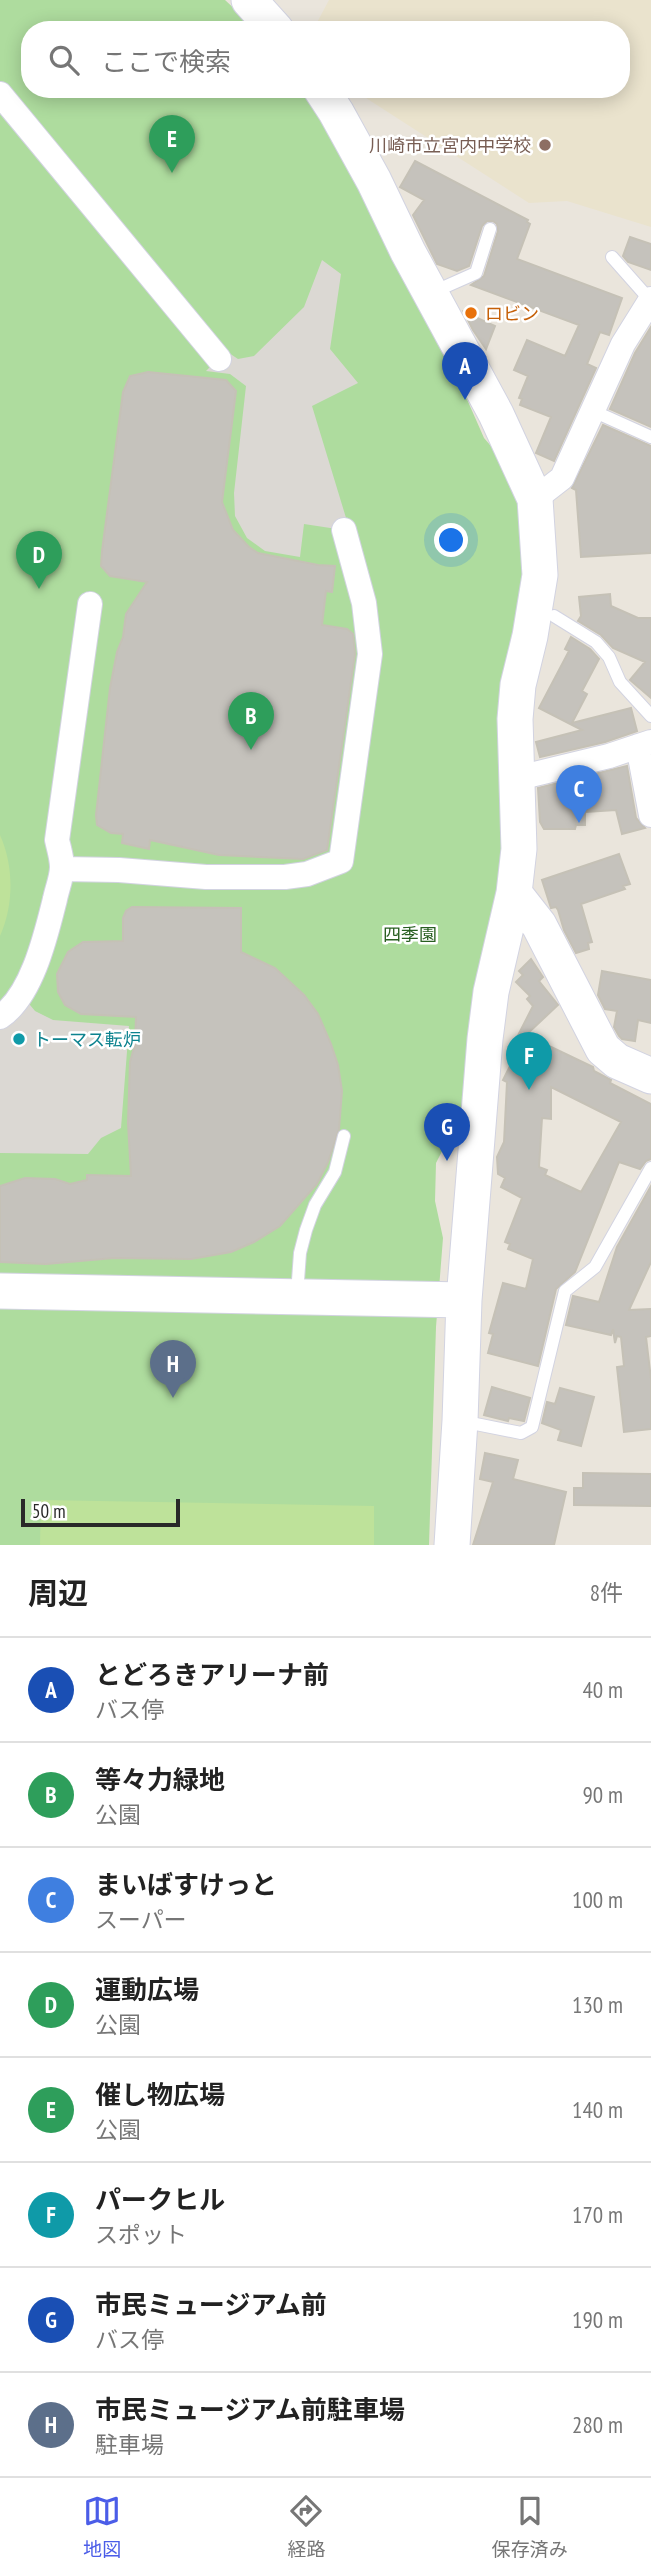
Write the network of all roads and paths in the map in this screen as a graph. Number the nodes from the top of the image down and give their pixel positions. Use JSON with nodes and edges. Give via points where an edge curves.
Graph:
{"nodes":[{"id":1,"x":0,"y":94,"type":"edge"},
{"id":2,"x":327,"y":98,"type":"edge"},
{"id":3,"x":490,"y":229,"type":"dead end"},
{"id":4,"x":612,"y":257,"type":"dead end"},
{"id":5,"x":431,"y":293,"type":"junction"},
{"id":6,"x":650,"y":299,"type":"edge"},
{"id":7,"x":219,"y":359,"type":"dead end"},
{"id":8,"x":593,"y":411,"type":"junction"},
{"id":9,"x":651,"y":437,"type":"edge"},
{"id":10,"x":535,"y":499,"type":"junction"},
{"id":11,"x":344,"y":530,"type":"dead end"},
{"id":12,"x":90,"y":604,"type":"dead end"},
{"id":13,"x":554,"y":615,"type":"dead end"},
{"id":14,"x":651,"y":716,"type":"edge"},
{"id":15,"x":645,"y":744,"type":"edge"},
{"id":16,"x":518,"y":778,"type":"junction"},
{"id":17,"x":651,"y":815,"type":"edge"},
{"id":18,"x":62,"y":869,"type":"junction"},
{"id":19,"x":514,"y":893,"type":"junction"},
{"id":20,"x":0,"y":1017,"type":"edge"},
{"id":21,"x":651,"y":1076,"type":"edge"},
{"id":22,"x":344,"y":1136,"type":"dead end"},
{"id":23,"x":651,"y":1168,"type":"edge"},
{"id":24,"x":0,"y":1290,"type":"edge"},
{"id":25,"x":296,"y":1297,"type":"junction"},
{"id":26,"x":464,"y":1300,"type":"junction"},
{"id":27,"x":460,"y":1421,"type":"junction"},
{"id":28,"x":452,"y":1545,"type":"edge"}],
"edges":[{"from":1,"to":7,"type":"street"},
{"from":2,"to":5,"type":"street"},
{"from":3,"to":5,"type":"lane","via":[[476,273]]},
{"from":4,"to":6,"type":"lane"},
{"from":5,"to":10,"type":"street"},
{"from":6,"to":8,"type":"street","via":[[623,344]]},
{"from":8,"to":9,"type":"lane"},
{"from":8,"to":10,"type":"street","via":[[562,478]]},
{"from":10,"to":16,"type":"street","via":[[540,575],[518,685]]},
{"from":11,"to":18,"type":"street","via":[[364,603],[370,654],[341,861],[285,877]]},
{"from":12,"to":18,"type":"street","via":[[57,840]]},
{"from":13,"to":14,"type":"lane","via":[[596,642],[621,682]]},
{"from":15,"to":16,"type":"street"},
{"from":15,"to":17,"type":"street"},
{"from":16,"to":19,"type":"street"},
{"from":18,"to":20,"type":"street","via":[[30,975],[21,994]]},
{"from":19,"to":21,"type":"street","via":[[539,925],[603,1049],[617,1061]]},
{"from":19,"to":26,"type":"street","via":[[491,992]]},
{"from":22,"to":25,"type":"lane","via":[[335,1172],[306,1230]]},
{"from":23,"to":27,"type":"lane","via":[[595,1267],[565,1291],[532,1427],[520,1433]]},
{"from":24,"to":25,"type":"street"},
{"from":25,"to":26,"type":"street"},
{"from":26,"to":27,"type":"street"},
{"from":27,"to":28,"type":"street"}]}
